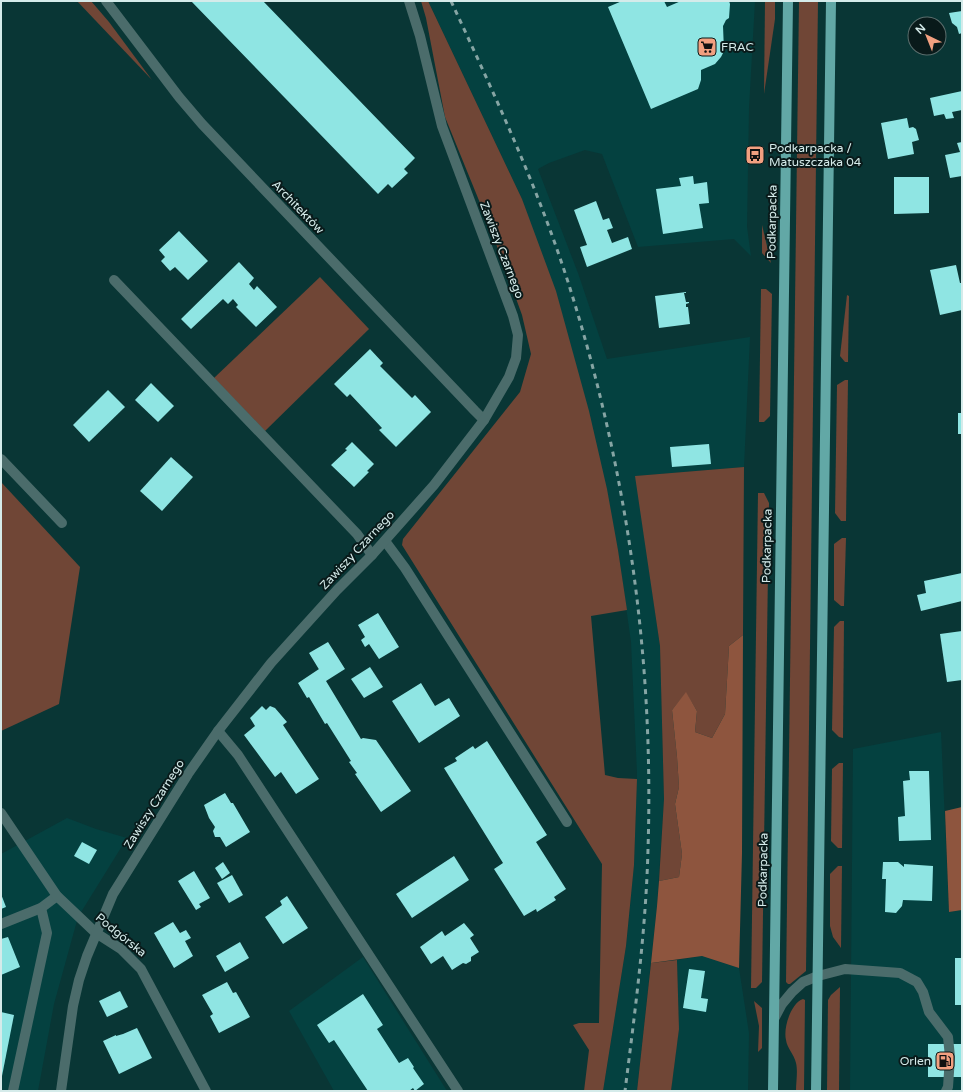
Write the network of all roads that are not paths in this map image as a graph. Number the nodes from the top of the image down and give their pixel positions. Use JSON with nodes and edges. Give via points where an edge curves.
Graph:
{"nodes":[{"id":1,"x":106,"y":1,"type":"edge"},
{"id":2,"x":409,"y":1,"type":"edge"},
{"id":3,"x":788,"y":1,"type":"edge"},
{"id":4,"x":831,"y":1,"type":"edge"},
{"id":5,"x":114,"y":280,"type":"dead end"},
{"id":6,"x":484,"y":420,"type":"junction"},
{"id":7,"x":1,"y":459,"type":"edge"},
{"id":8,"x":62,"y":522,"type":"dead end"},
{"id":9,"x":385,"y":541,"type":"junction"},
{"id":10,"x":372,"y":554,"type":"junction"},
{"id":11,"x":218,"y":731,"type":"junction"},
{"id":12,"x":1,"y":813,"type":"edge"},
{"id":13,"x":567,"y":822,"type":"dead end"},
{"id":14,"x":57,"y":896,"type":"junction"},
{"id":15,"x":41,"y":908,"type":"junction"},
{"id":16,"x":1,"y":924,"type":"edge"},
{"id":17,"x":96,"y":933,"type":"junction"},
{"id":18,"x":818,"y":976,"type":"junction"},
{"id":19,"x":774,"y":1019,"type":"junction"},
{"id":20,"x":13,"y":1091,"type":"edge"},
{"id":21,"x":61,"y":1091,"type":"edge"},
{"id":22,"x":206,"y":1091,"type":"edge"},
{"id":23,"x":458,"y":1091,"type":"edge"},
{"id":24,"x":773,"y":1091,"type":"edge"},
{"id":25,"x":816,"y":1091,"type":"edge"},
{"id":26,"x":946,"y":1091,"type":"edge"}],
"edges":[{"from":1,"to":6,"type":"street","name":"Architektów","via":[[202,124]]},
{"from":2,"to":6,"type":"street","name":"Zawiszy Czarnego","via":[[442,126],[518,335],[516,358],[510,377]]},
{"from":3,"to":19,"type":"main road","name":"Podkarpacka"},
{"from":4,"to":18,"type":"main road"},
{"from":5,"to":10,"type":"street","via":[[358,534]]},
{"from":6,"to":9,"type":"street","name":"Zawiszy Czarnego","via":[[434,485]]},
{"from":7,"to":8,"type":"street"},
{"from":9,"to":10,"type":"street","name":"Zawiszy Czarnego"},
{"from":9,"to":13,"type":"street","via":[[405,568]]},
{"from":10,"to":11,"type":"street","name":"Zawiszy Czarnego","via":[[271,663]]},
{"from":11,"to":17,"type":"street","name":"Zawiszy Czarnego","via":[[113,894]]},
{"from":11,"to":23,"type":"street","via":[[242,761]]},
{"from":12,"to":14,"type":"street","name":"Podgórska"},
{"from":14,"to":15,"type":"street"},
{"from":14,"to":17,"type":"street","name":"Podgórska"},
{"from":15,"to":16,"type":"street"},
{"from":15,"to":20,"type":"street","via":[[47,933]]},
{"from":17,"to":21,"type":"street","name":"Zawiszy Czarnego","via":[[79,980],[73,1006]]},
{"from":17,"to":22,"type":"street","name":"Podgórska","via":[[121,949],[141,969]]},
{"from":18,"to":19,"type":"street","via":[[803,982],[792,992]]},
{"from":18,"to":25,"type":"main road"},
{"from":18,"to":26,"type":"street","via":[[845,969],[900,973],[917,982],[929,1012],[948,1037],[950,1057]]},
{"from":19,"to":24,"type":"main road","name":"Podkarpacka"}]}
